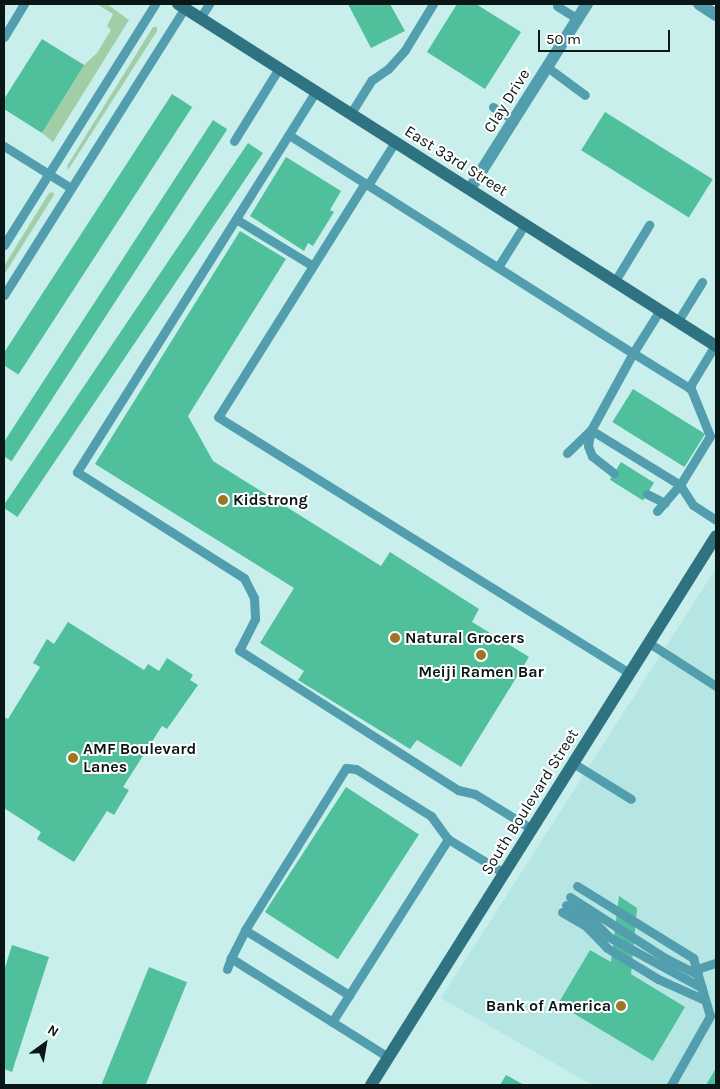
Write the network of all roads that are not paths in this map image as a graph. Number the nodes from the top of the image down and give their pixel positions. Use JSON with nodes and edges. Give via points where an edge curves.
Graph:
{"nodes":[{"id":1,"x":24,"y":4,"type":"edge"},
{"id":2,"x":155,"y":4,"type":"edge"},
{"id":3,"x":209,"y":4,"type":"edge"},
{"id":4,"x":433,"y":4,"type":"edge"},
{"id":5,"x":587,"y":4,"type":"edge"},
{"id":6,"x":699,"y":4,"type":"edge"},
{"id":7,"x":182,"y":6,"type":"edge"},
{"id":8,"x":557,"y":6,"type":"dead end"},
{"id":9,"x":716,"y":15,"type":"edge"},
{"id":10,"x":200,"y":18,"type":"junction"},
{"id":11,"x":578,"y":19,"type":"junction"},
{"id":12,"x":4,"y":37,"type":"edge"},
{"id":13,"x":547,"y":67,"type":"junction"},
{"id":14,"x":279,"y":68,"type":"junction"},
{"id":15,"x":316,"y":91,"type":"junction"},
{"id":16,"x":585,"y":95,"type":"dead end"},
{"id":17,"x":493,"y":107,"type":"dead end"},
{"id":18,"x":351,"y":114,"type":"junction"},
{"id":19,"x":514,"y":120,"type":"junction"},
{"id":20,"x":288,"y":135,"type":"junction"},
{"id":21,"x":234,"y":141,"type":"dead end"},
{"id":22,"x":395,"y":142,"type":"junction"},
{"id":23,"x":4,"y":146,"type":"edge"},
{"id":24,"x":48,"y":174,"type":"junction"},
{"id":25,"x":367,"y":184,"type":"junction"},
{"id":26,"x":70,"y":188,"type":"junction"},
{"id":27,"x":470,"y":189,"type":"junction"},
{"id":28,"x":236,"y":219,"type":"junction"},
{"id":29,"x":525,"y":224,"type":"junction"},
{"id":30,"x":649,"y":225,"type":"dead end"},
{"id":31,"x":4,"y":245,"type":"edge"},
{"id":32,"x":313,"y":266,"type":"junction"},
{"id":33,"x":498,"y":267,"type":"junction"},
{"id":34,"x":615,"y":281,"type":"junction"},
{"id":35,"x":702,"y":282,"type":"dead end"},
{"id":36,"x":4,"y":295,"type":"edge"},
{"id":37,"x":660,"y":310,"type":"junction"},
{"id":38,"x":678,"y":321,"type":"junction"},
{"id":39,"x":716,"y":346,"type":"edge"},
{"id":40,"x":633,"y":353,"type":"junction"},
{"id":41,"x":689,"y":388,"type":"junction"},
{"id":42,"x":591,"y":430,"type":"junction"},
{"id":43,"x":567,"y":453,"type":"dead end"},
{"id":44,"x":614,"y":473,"type":"dead end"},
{"id":45,"x":680,"y":485,"type":"junction"},
{"id":46,"x":647,"y":494,"type":"dead end"},
{"id":47,"x":665,"y":502,"type":"junction"},
{"id":48,"x":657,"y":511,"type":"dead end"},
{"id":49,"x":716,"y":520,"type":"edge"},
{"id":50,"x":716,"y":536,"type":"edge"},
{"id":51,"x":649,"y":643,"type":"junction"},
{"id":52,"x":630,"y":673,"type":"junction"},
{"id":53,"x":716,"y":686,"type":"edge"},
{"id":54,"x":573,"y":763,"type":"junction"},
{"id":55,"x":631,"y":799,"type":"dead end"},
{"id":56,"x":532,"y":829,"type":"junction"},
{"id":57,"x":448,"y":840,"type":"junction"},
{"id":58,"x":504,"y":873,"type":"junction"},
{"id":59,"x":577,"y":886,"type":"dead end"},
{"id":60,"x":566,"y":905,"type":"junction"},
{"id":61,"x":244,"y":930,"type":"junction"},
{"id":62,"x":231,"y":958,"type":"junction"},
{"id":63,"x":716,"y":963,"type":"edge"},
{"id":64,"x":227,"y":969,"type":"dead end"},
{"id":65,"x":697,"y":972,"type":"junction"},
{"id":66,"x":702,"y":988,"type":"junction"},
{"id":67,"x":349,"y":995,"type":"junction"},
{"id":68,"x":705,"y":1000,"type":"junction"},
{"id":69,"x":332,"y":1022,"type":"junction"},
{"id":70,"x":388,"y":1057,"type":"junction"},
{"id":71,"x":371,"y":1085,"type":"edge"},
{"id":72,"x":671,"y":1085,"type":"edge"}],
"edges":[{"from":1,"to":12,"type":"lane"},
{"from":2,"to":24,"type":"lane"},
{"from":3,"to":10,"type":"lane"},
{"from":4,"to":18,"type":"lane","via":[[405,50],[388,70],[372,80]]},
{"from":5,"to":11,"type":"street","name":"Clay Drive"},
{"from":6,"to":9,"type":"street"},
{"from":7,"to":10,"type":"main road","name":"East 33rd Street"},
{"from":7,"to":26,"type":"lane"},
{"from":8,"to":11,"type":"lane"},
{"from":10,"to":14,"type":"main road","name":"East 33rd Street"},
{"from":11,"to":13,"type":"street","name":"Clay Drive"},
{"from":13,"to":16,"type":"lane"},
{"from":13,"to":19,"type":"street","name":"Clay Drive"},
{"from":14,"to":15,"type":"main road","name":"East 33rd Street"},
{"from":14,"to":21,"type":"lane"},
{"from":15,"to":18,"type":"main road","name":"East 33rd Street"},
{"from":15,"to":20,"type":"lane"},
{"from":17,"to":19,"type":"lane"},
{"from":18,"to":22,"type":"main road","name":"East 33rd Street"},
{"from":19,"to":27,"type":"street","name":"Clay Drive"},
{"from":20,"to":25,"type":"lane"},
{"from":20,"to":28,"type":"lane"},
{"from":22,"to":25,"type":"lane"},
{"from":22,"to":27,"type":"main road","name":"East 33rd Street"},
{"from":23,"to":24,"type":"lane"},
{"from":24,"to":26,"type":"lane"},
{"from":24,"to":31,"type":"lane"},
{"from":25,"to":32,"type":"lane"},
{"from":25,"to":33,"type":"lane"},
{"from":26,"to":36,"type":"lane"},
{"from":27,"to":29,"type":"main road","name":"East 33rd Street"},
{"from":28,"to":32,"type":"lane"},
{"from":28,"to":56,"type":"lane","via":[[77,472],[244,578],[254,598],[255,619],[239,650],[458,790],[474,794]]},
{"from":29,"to":33,"type":"lane"},
{"from":29,"to":34,"type":"main road","name":"East 33rd Street"},
{"from":30,"to":34,"type":"lane"},
{"from":32,"to":52,"type":"lane","via":[[218,417]]},
{"from":33,"to":40,"type":"lane"},
{"from":34,"to":37,"type":"main road","name":"East 33rd Street"},
{"from":35,"to":38,"type":"lane"},
{"from":37,"to":38,"type":"main road","name":"East 33rd Street"},
{"from":37,"to":40,"type":"lane"},
{"from":38,"to":39,"type":"main road","name":"East 33rd Street"},
{"from":39,"to":41,"type":"lane"},
{"from":40,"to":41,"type":"lane"},
{"from":40,"to":42,"type":"lane"},
{"from":41,"to":45,"type":"lane","via":[[710,436]]},
{"from":42,"to":43,"type":"lane"},
{"from":42,"to":44,"type":"lane","via":[[588,446],[592,456]]},
{"from":42,"to":45,"type":"lane"},
{"from":45,"to":47,"type":"lane"},
{"from":45,"to":49,"type":"lane","via":[[693,504]]},
{"from":46,"to":47,"type":"lane"},
{"from":47,"to":48,"type":"lane"},
{"from":50,"to":51,"type":"main road","name":"South Boulevard Street"},
{"from":51,"to":52,"type":"main road","name":"South Boulevard Street"},
{"from":51,"to":53,"type":"lane"},
{"from":52,"to":54,"type":"main road","name":"South Boulevard Street"},
{"from":54,"to":55,"type":"lane"},
{"from":54,"to":56,"type":"main road","name":"South Boulevard Street"},
{"from":56,"to":58,"type":"main road","name":"South Boulevard Street"},
{"from":57,"to":58,"type":"lane"},
{"from":57,"to":61,"type":"lane","via":[[431,816],[356,768],[346,768]]},
{"from":57,"to":67,"type":"lane"},
{"from":58,"to":70,"type":"main road","name":"South Boulevard Street"},
{"from":59,"to":65,"type":"lane","via":[[693,958]]},
{"from":60,"to":65,"type":"lane"},
{"from":60,"to":66,"type":"lane","via":[[664,970]]},
{"from":60,"to":68,"type":"lane","via":[[606,948],[658,979]]},
{"from":61,"to":62,"type":"lane"},
{"from":61,"to":67,"type":"lane"},
{"from":62,"to":64,"type":"lane"},
{"from":62,"to":69,"type":"lane"},
{"from":63,"to":65,"type":"lane"},
{"from":65,"to":66,"type":"lane"},
{"from":66,"to":68,"type":"lane"},
{"from":67,"to":69,"type":"lane"},
{"from":68,"to":72,"type":"lane","via":[[710,1020]]},
{"from":69,"to":70,"type":"lane"},
{"from":70,"to":71,"type":"main road","name":"South Boulevard Street"}]}
